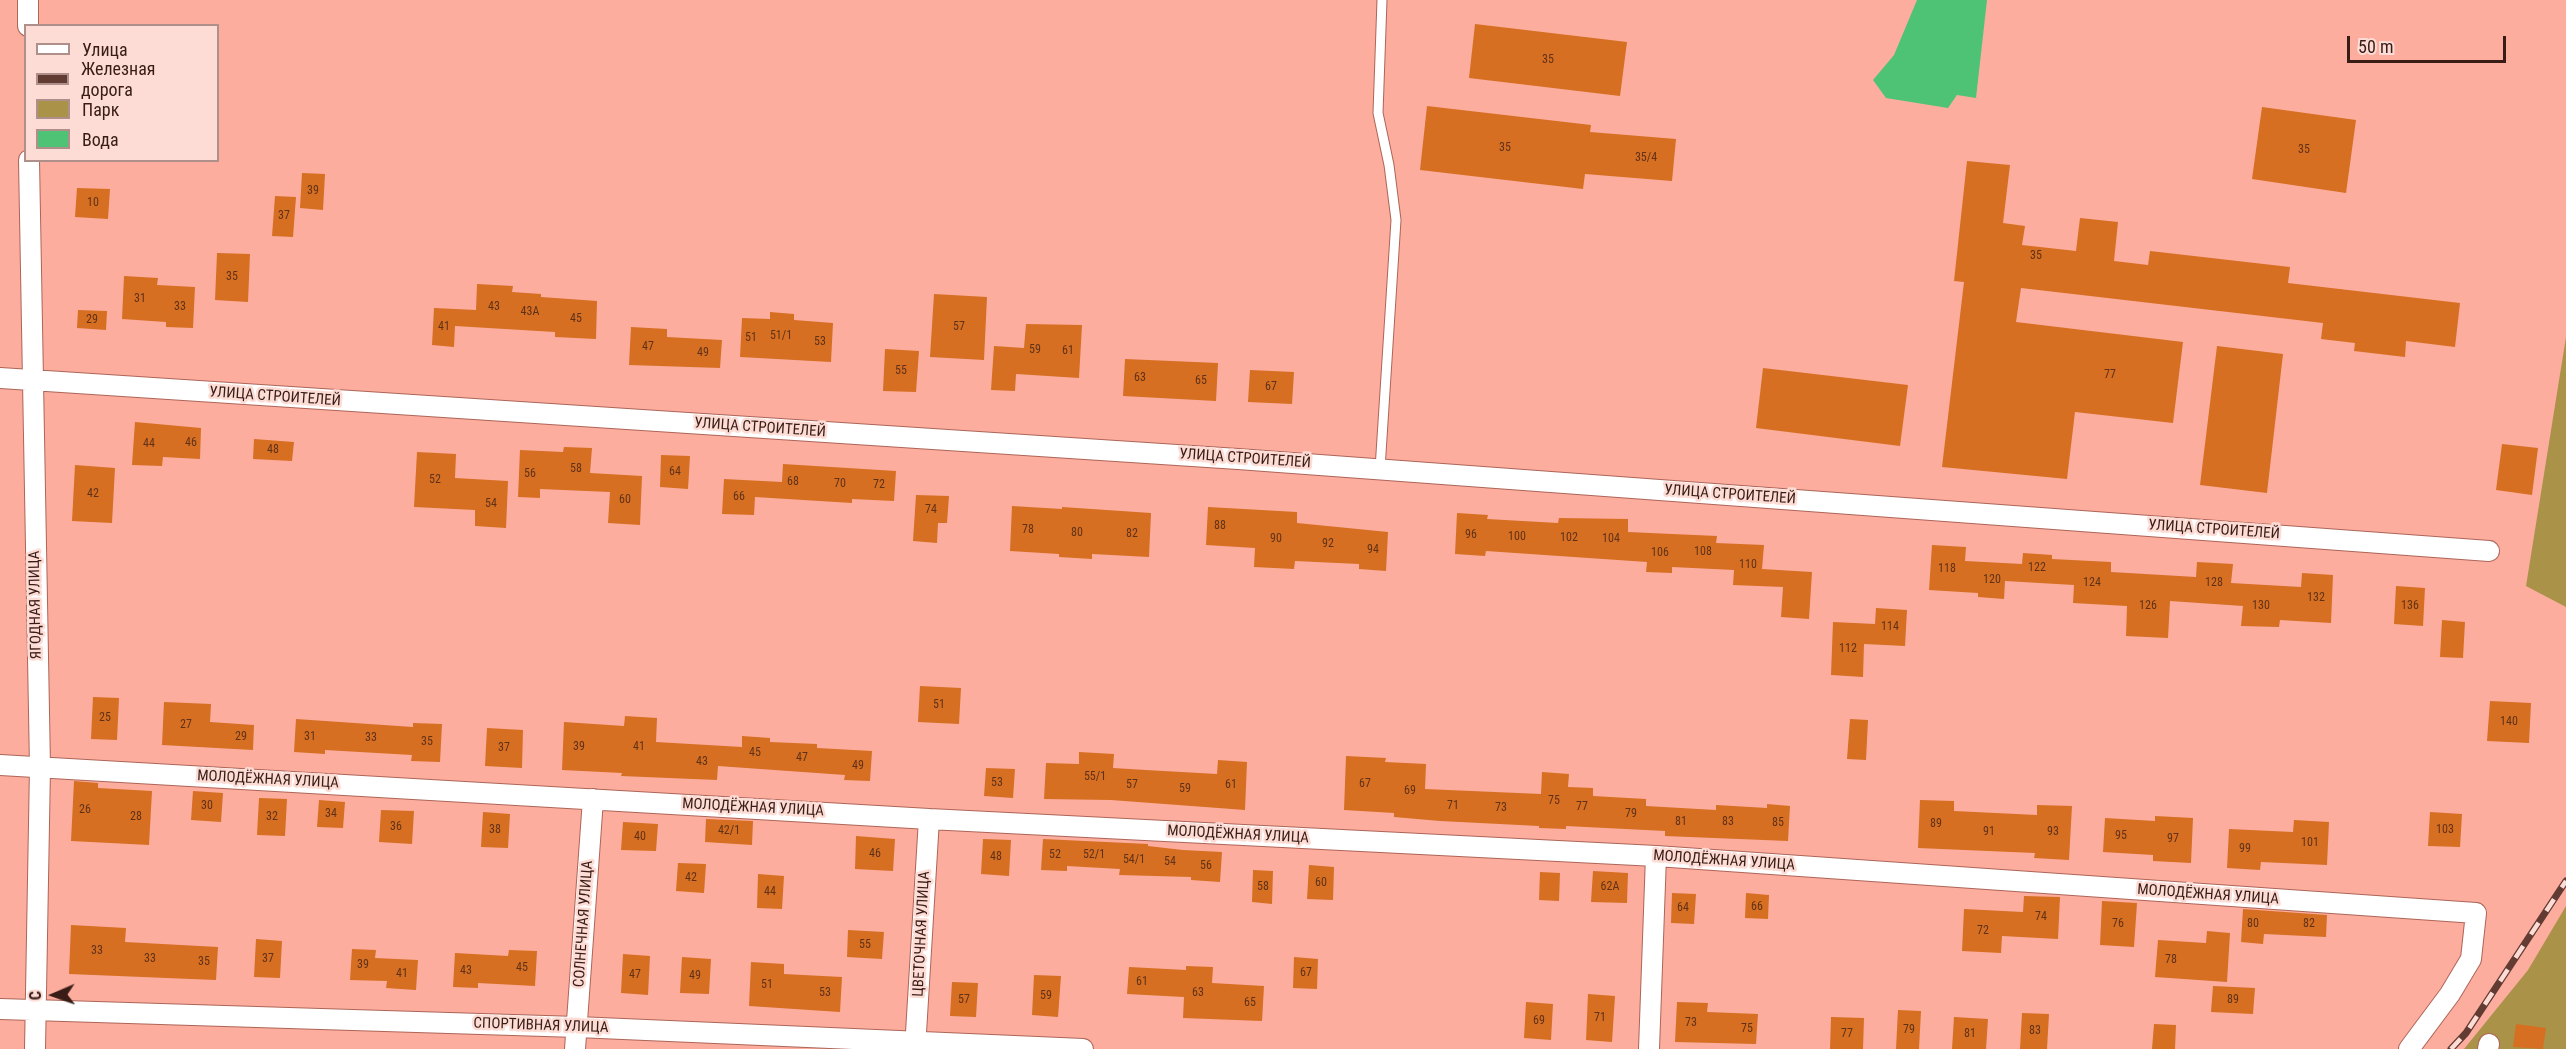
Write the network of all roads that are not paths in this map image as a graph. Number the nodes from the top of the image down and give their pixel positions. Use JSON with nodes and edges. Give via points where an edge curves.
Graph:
{"nodes":[{"id":1,"x":28,"y":0,"type":"edge"},
{"id":2,"x":1382,"y":0,"type":"edge"},
{"id":3,"x":28,"y":24,"type":"edge"},
{"id":4,"x":29,"y":162,"type":"edge"},
{"id":5,"x":0,"y":378,"type":"edge"},
{"id":6,"x":32,"y":381,"type":"junction"},
{"id":7,"x":1380,"y":469,"type":"junction"},
{"id":8,"x":2489,"y":551,"type":"dead end"},
{"id":9,"x":0,"y":765,"type":"edge"},
{"id":10,"x":40,"y":767,"type":"junction"},
{"id":11,"x":592,"y":799,"type":"junction"},
{"id":12,"x":929,"y":819,"type":"junction"},
{"id":13,"x":1656,"y":856,"type":"junction"},
{"id":14,"x":0,"y":1009,"type":"edge"},
{"id":15,"x":35,"y":1010,"type":"junction"},
{"id":16,"x":576,"y":1027,"type":"junction"},
{"id":17,"x":915,"y":1045,"type":"edge"},
{"id":18,"x":35,"y":1049,"type":"edge"},
{"id":19,"x":575,"y":1049,"type":"edge"},
{"id":20,"x":1083,"y":1049,"type":"edge"},
{"id":21,"x":1649,"y":1049,"type":"edge"},
{"id":22,"x":2409,"y":1049,"type":"edge"}],
"edges":[{"from":1,"to":3,"type":"street"},
{"from":2,"to":7,"type":"lane","via":[[1377,113],[1396,220]]},
{"from":4,"to":6,"type":"street","name":"ЯГОДНАЯ УЛИЦА"},
{"from":5,"to":6,"type":"street","name":"УЛИЦА СТРОИТЕЛЕЙ"},
{"from":6,"to":7,"type":"street","name":"УЛИЦА СТРОИТЕЛЕЙ"},
{"from":6,"to":10,"type":"street","name":"ЯГОДНАЯ УЛИЦА"},
{"from":7,"to":8,"type":"street","name":"УЛИЦА СТРОИТЕЛЕЙ"},
{"from":9,"to":10,"type":"street","name":"МОЛОДЁЖНАЯ УЛИЦА"},
{"from":10,"to":11,"type":"street","name":"МОЛОДЁЖНАЯ УЛИЦА"},
{"from":10,"to":15,"type":"street","name":"ЯГОДНАЯ УЛИЦА"},
{"from":11,"to":12,"type":"street","name":"МОЛОДЁЖНАЯ УЛИЦА"},
{"from":11,"to":16,"type":"street","name":"СОЛНЕЧНАЯ УЛИЦА"},
{"from":12,"to":13,"type":"street","name":"МОЛОДЁЖНАЯ УЛИЦА"},
{"from":12,"to":17,"type":"street","name":"ЦВЕТОЧНАЯ УЛИЦА"},
{"from":13,"to":21,"type":"street"},
{"from":13,"to":22,"type":"street","name":"МОЛОДЁЖНАЯ УЛИЦА","via":[[2476,913],[2471,958]]},
{"from":14,"to":15,"type":"street","name":"СПОРТИВНАЯ УЛИЦА"},
{"from":15,"to":16,"type":"street","name":"СПОРТИВНАЯ УЛИЦА"},
{"from":15,"to":18,"type":"street","name":"ЯГОДНАЯ УЛИЦА"},
{"from":16,"to":17,"type":"street","name":"СПОРТИВНАЯ УЛИЦА"},
{"from":16,"to":19,"type":"street","name":"СОЛНЕЧНАЯ УЛИЦА"},
{"from":17,"to":20,"type":"street","name":"СПОРТИВНАЯ УЛИЦА"}]}
